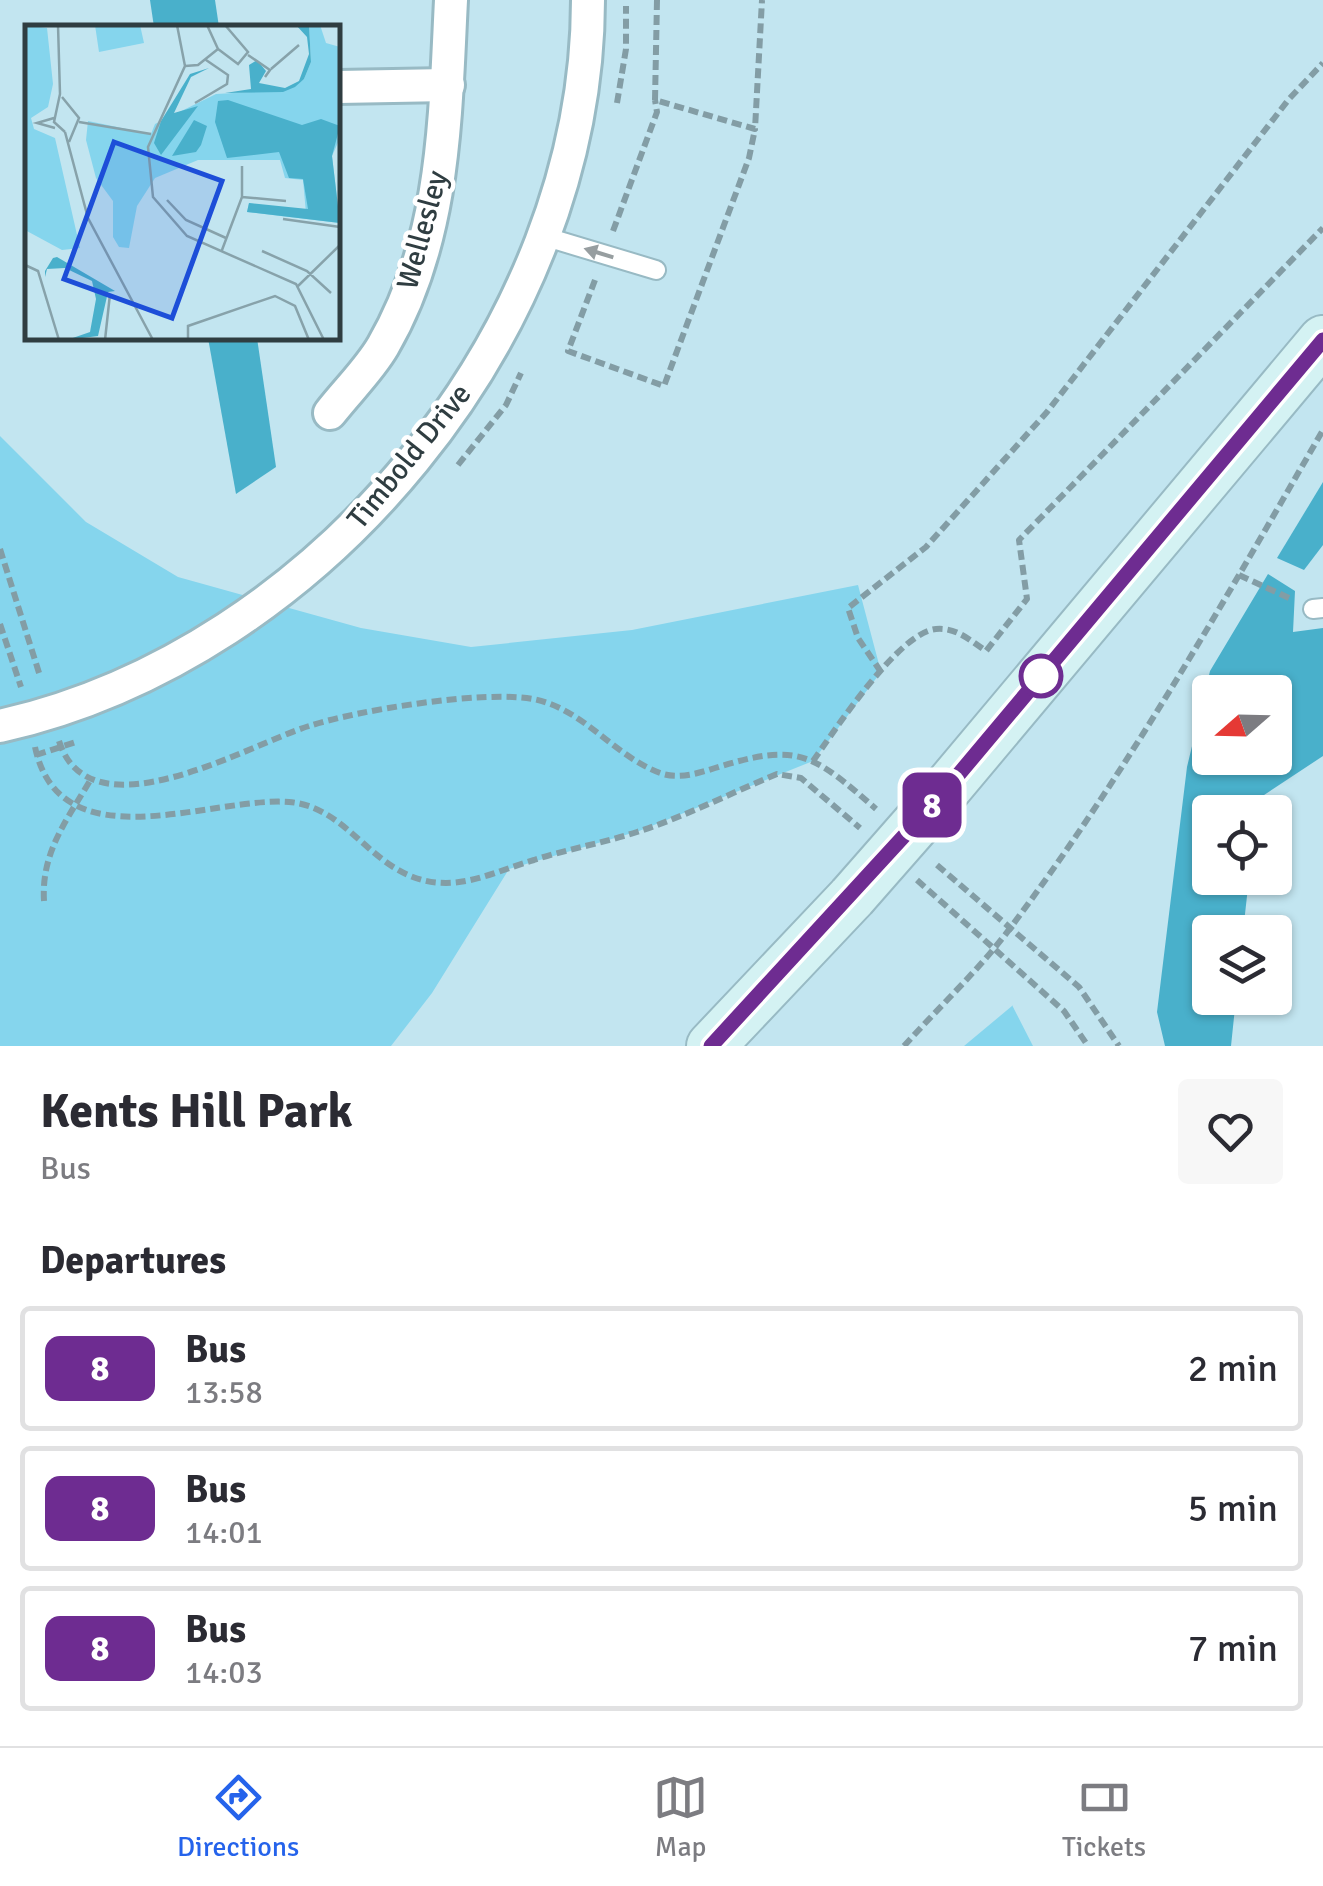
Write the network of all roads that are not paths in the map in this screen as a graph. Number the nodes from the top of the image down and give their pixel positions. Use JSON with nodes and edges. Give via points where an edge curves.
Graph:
{"nodes":[{"id":1,"x":451,"y":0,"type":"edge"},
{"id":2,"x":588,"y":0,"type":"edge"},
{"id":3,"x":340,"y":86,"type":"edge"},
{"id":4,"x":448,"y":86,"type":"junction"},
{"id":5,"x":543,"y":236,"type":"junction"},
{"id":6,"x":656,"y":270,"type":"dead end"},
{"id":7,"x":1323,"y":340,"type":"edge"},
{"id":8,"x":330,"y":413,"type":"dead end"},
{"id":9,"x":27,"y":720,"type":"edge"},
{"id":10,"x":711,"y":1046,"type":"edge"}],
"edges":[{"from":1,"to":4,"type":"street","name":"Wellesley"},
{"from":2,"to":5,"type":"street","name":"Timbold Drive","via":[[573,130]]},
{"from":3,"to":4,"type":"street"},
{"from":4,"to":8,"type":"street","name":"Wellesley","via":[[440,184],[418,269],[382,347]]},
{"from":6,"to":5,"type":"lane","one_way":true},
{"from":5,"to":9,"type":"street","name":"Timbold Drive","via":[[496,343],[425,448],[344,538],[227,630],[174,661]]},
{"from":7,"to":10,"type":"street","bridge":true,"via":[[938,799]]}]}
